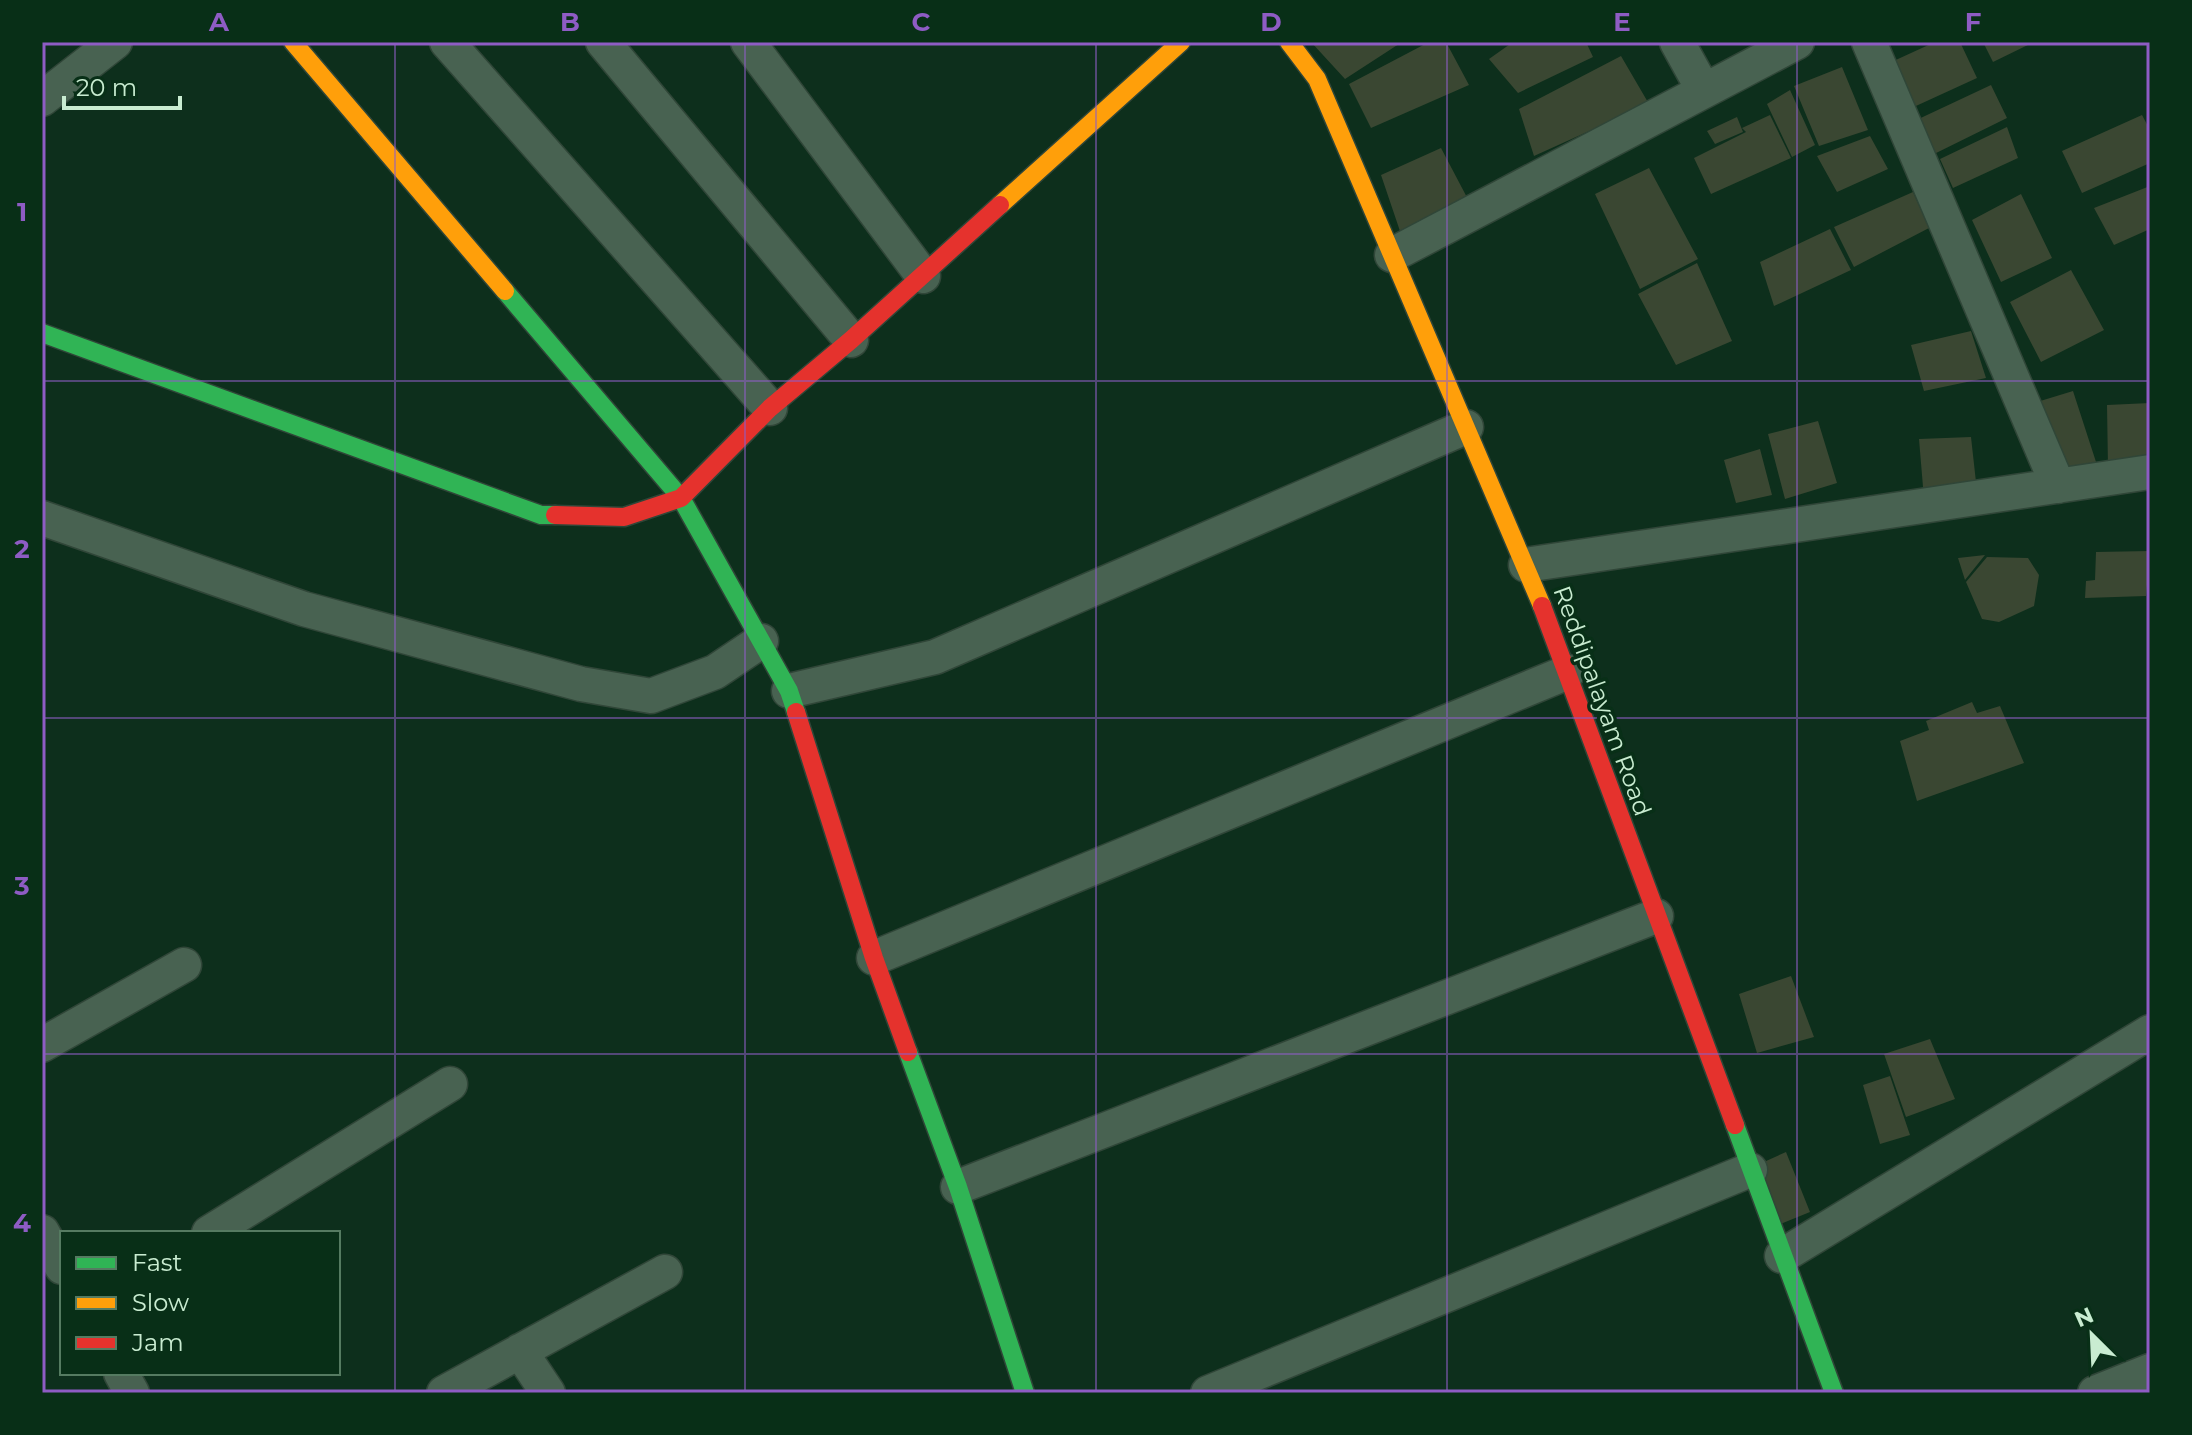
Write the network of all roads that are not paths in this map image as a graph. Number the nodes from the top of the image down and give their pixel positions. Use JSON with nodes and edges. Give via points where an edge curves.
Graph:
{"nodes":[{"id":1,"x":115,"y":42,"type":"edge"},
{"id":2,"x":293,"y":42,"type":"edge"},
{"id":3,"x":447,"y":42,"type":"edge"},
{"id":4,"x":603,"y":42,"type":"edge"},
{"id":5,"x":748,"y":42,"type":"edge"},
{"id":6,"x":1181,"y":42,"type":"edge"},
{"id":7,"x":1289,"y":42,"type":"edge"},
{"id":8,"x":1677,"y":42,"type":"edge"},
{"id":9,"x":1797,"y":42,"type":"edge"},
{"id":10,"x":1869,"y":42,"type":"edge"},
{"id":11,"x":1703,"y":89,"type":"junction"},
{"id":12,"x":42,"y":99,"type":"edge"},
{"id":13,"x":1392,"y":255,"type":"junction"},
{"id":14,"x":923,"y":276,"type":"junction"},
{"id":15,"x":42,"y":333,"type":"edge"},
{"id":16,"x":851,"y":340,"type":"junction"},
{"id":17,"x":770,"y":408,"type":"junction"},
{"id":18,"x":1466,"y":427,"type":"junction"},
{"id":19,"x":2150,"y":472,"type":"edge"},
{"id":20,"x":2058,"y":486,"type":"junction"},
{"id":21,"x":681,"y":498,"type":"junction"},
{"id":22,"x":42,"y":518,"type":"edge"},
{"id":23,"x":1526,"y":565,"type":"junction"},
{"id":24,"x":761,"y":641,"type":"junction"},
{"id":25,"x":1568,"y":672,"type":"junction"},
{"id":26,"x":789,"y":691,"type":"junction"},
{"id":27,"x":1656,"y":916,"type":"junction"},
{"id":28,"x":874,"y":958,"type":"junction"},
{"id":29,"x":184,"y":965,"type":"dead end"},
{"id":30,"x":2150,"y":1032,"type":"edge"},
{"id":31,"x":42,"y":1045,"type":"edge"},
{"id":32,"x":450,"y":1084,"type":"dead end"},
{"id":33,"x":1750,"y":1170,"type":"junction"},
{"id":34,"x":958,"y":1187,"type":"junction"},
{"id":35,"x":212,"y":1231,"type":"edge"},
{"id":36,"x":42,"y":1232,"type":"edge"},
{"id":37,"x":1782,"y":1256,"type":"junction"},
{"id":38,"x":60,"y":1264,"type":"edge"},
{"id":39,"x":665,"y":1272,"type":"dead end"},
{"id":40,"x":520,"y":1351,"type":"junction"},
{"id":41,"x":2150,"y":1371,"type":"edge"},
{"id":42,"x":122,"y":1375,"type":"edge"},
{"id":43,"x":132,"y":1393,"type":"edge"},
{"id":44,"x":444,"y":1393,"type":"edge"},
{"id":45,"x":548,"y":1393,"type":"edge"},
{"id":46,"x":1025,"y":1393,"type":"edge"},
{"id":47,"x":1208,"y":1393,"type":"edge"},
{"id":48,"x":1834,"y":1393,"type":"edge"},
{"id":49,"x":2095,"y":1393,"type":"edge"}],
"edges":[{"from":1,"to":12,"type":"street"},
{"from":2,"to":21,"type":"street"},
{"from":3,"to":17,"type":"street"},
{"from":4,"to":16,"type":"street"},
{"from":5,"to":14,"type":"street"},
{"from":6,"to":14,"type":"street"},
{"from":7,"to":13,"type":"street","name":"Reddipalayam Road","via":[[1317,79]]},
{"from":8,"to":11,"type":"street"},
{"from":9,"to":11,"type":"street"},
{"from":10,"to":20,"type":"street"},
{"from":11,"to":13,"type":"street"},
{"from":13,"to":18,"type":"street","name":"Reddipalayam Road"},
{"from":14,"to":16,"type":"street"},
{"from":15,"to":21,"type":"street","via":[[541,515],[624,517]]},
{"from":16,"to":17,"type":"street"},
{"from":17,"to":21,"type":"street"},
{"from":18,"to":23,"type":"street","name":"Reddipalayam Road"},
{"from":18,"to":26,"type":"street","via":[[935,657]]},
{"from":19,"to":20,"type":"street"},
{"from":20,"to":23,"type":"street"},
{"from":21,"to":24,"type":"street"},
{"from":22,"to":24,"type":"street","via":[[304,609],[581,684],[651,696],[715,672]]},
{"from":23,"to":25,"type":"street","name":"Reddipalayam Road"},
{"from":24,"to":26,"type":"street"},
{"from":25,"to":27,"type":"street","name":"Reddipalayam Road"},
{"from":25,"to":28,"type":"street"},
{"from":26,"to":28,"type":"street"},
{"from":27,"to":33,"type":"street","name":"Reddipalayam Road"},
{"from":27,"to":34,"type":"street"},
{"from":28,"to":34,"type":"street"},
{"from":29,"to":31,"type":"street"},
{"from":30,"to":37,"type":"street"},
{"from":32,"to":35,"type":"street"},
{"from":33,"to":37,"type":"street","name":"Reddipalayam Road"},
{"from":33,"to":47,"type":"street"},
{"from":34,"to":46,"type":"street"},
{"from":36,"to":38,"type":"street"},
{"from":37,"to":48,"type":"street","name":"Reddipalayam Road"},
{"from":39,"to":40,"type":"street"},
{"from":40,"to":44,"type":"street"},
{"from":40,"to":45,"type":"street"},
{"from":41,"to":49,"type":"street"},
{"from":42,"to":43,"type":"street"}]}
